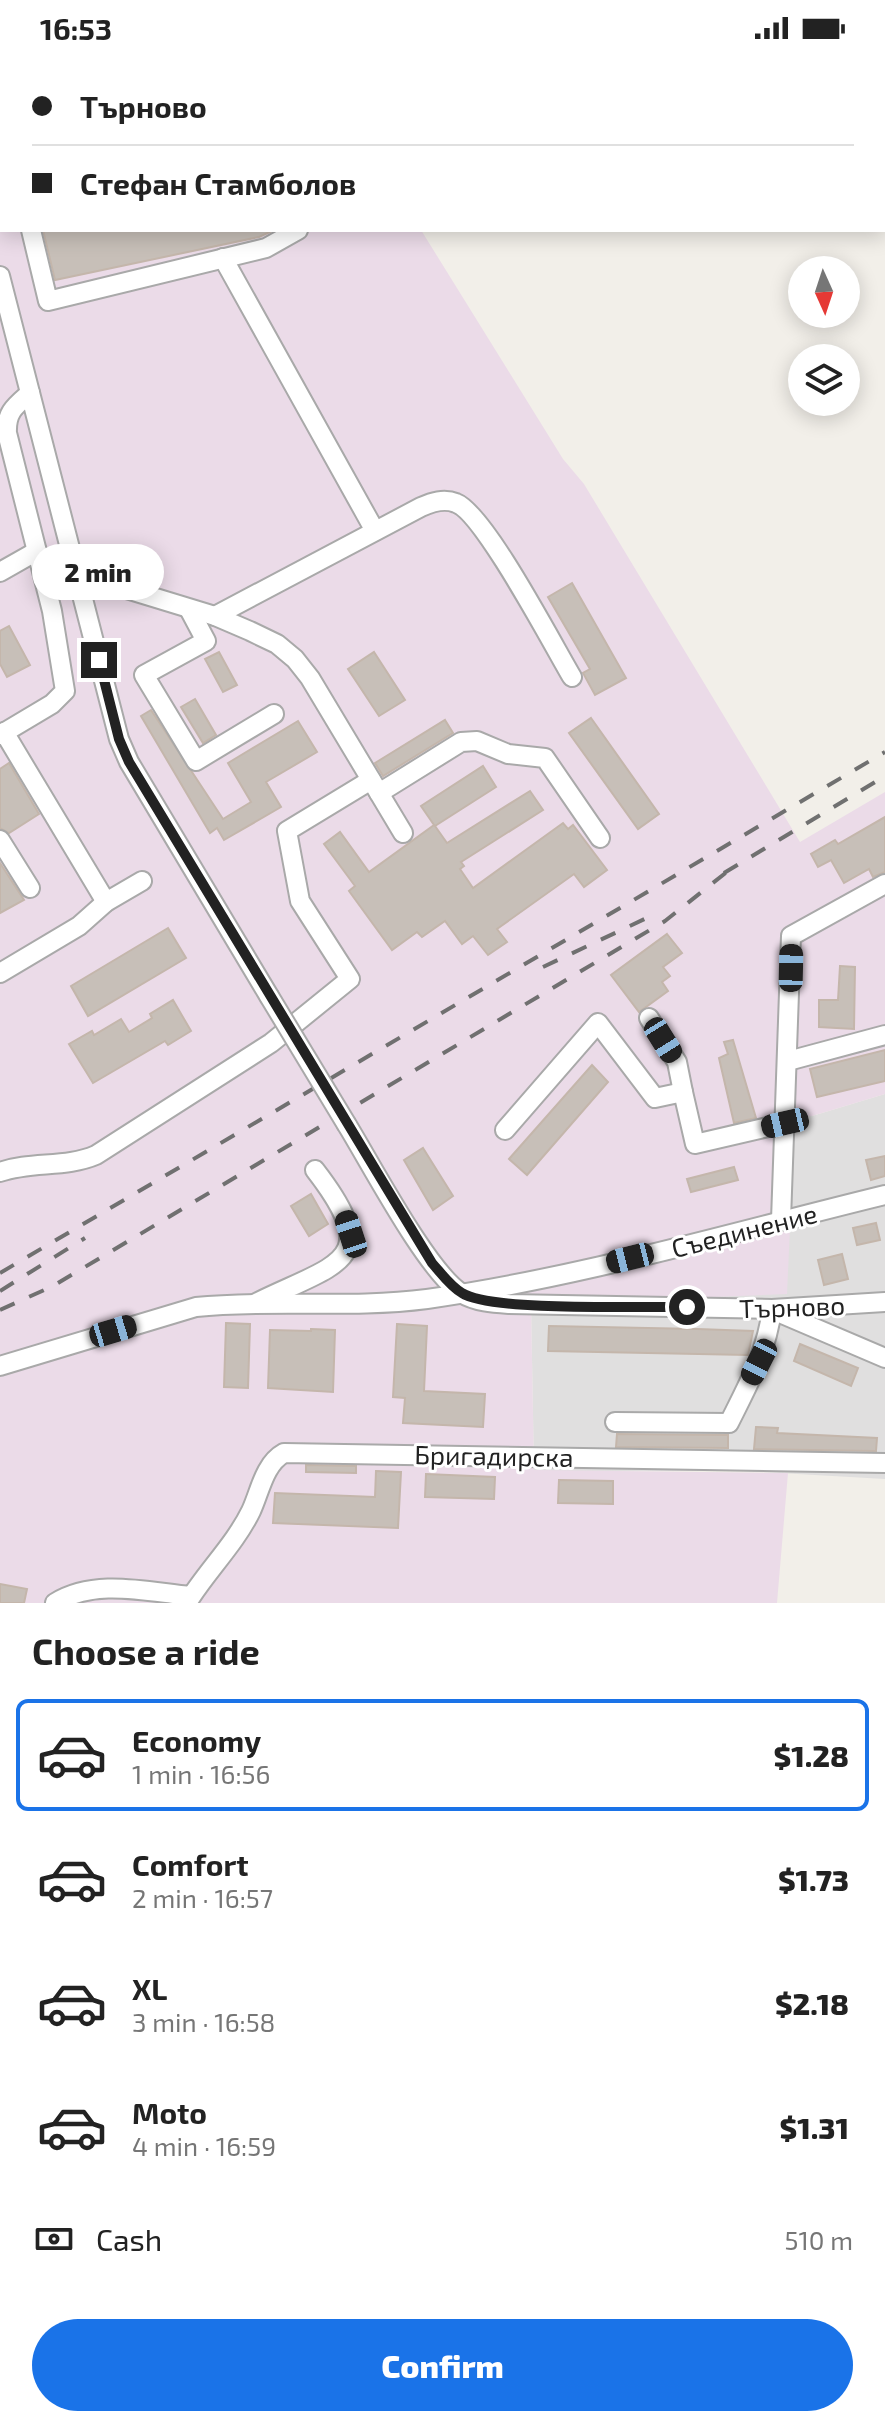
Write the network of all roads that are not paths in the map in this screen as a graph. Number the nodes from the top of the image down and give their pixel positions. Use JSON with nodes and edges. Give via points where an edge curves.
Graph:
{"nodes":[{"id":1,"x":31,"y":232,"type":"edge"},
{"id":2,"x":294,"y":232,"type":"edge"},
{"id":3,"x":223,"y":258,"type":"junction"},
{"id":4,"x":0,"y":276,"type":"edge"},
{"id":5,"x":30,"y":393,"type":"junction"},
{"id":6,"x":375,"y":531,"type":"junction"},
{"id":7,"x":37,"y":551,"type":"junction"},
{"id":8,"x":0,"y":572,"type":"edge"},
{"id":9,"x":78,"y":578,"type":"junction"},
{"id":10,"x":189,"y":609,"type":"junction"},
{"id":11,"x":215,"y":616,"type":"junction"},
{"id":12,"x":572,"y":677,"type":"dead end"},
{"id":13,"x":274,"y":714,"type":"dead end"},
{"id":14,"x":2,"y":734,"type":"edge"},
{"id":15,"x":375,"y":786,"type":"junction"},
{"id":16,"x":403,"y":833,"type":"dead end"},
{"id":17,"x":600,"y":838,"type":"dead end"},
{"id":18,"x":0,"y":840,"type":"edge"},
{"id":19,"x":142,"y":881,"type":"dead end"},
{"id":20,"x":885,"y":884,"type":"edge"},
{"id":21,"x":30,"y":888,"type":"dead end"},
{"id":22,"x":106,"y":902,"type":"junction"},
{"id":23,"x":0,"y":973,"type":"edge"},
{"id":24,"x":649,"y":1018,"type":"dead end"},
{"id":25,"x":885,"y":1035,"type":"edge"},
{"id":26,"x":788,"y":1061,"type":"junction"},
{"id":27,"x":683,"y":1092,"type":"junction"},
{"id":28,"x":785,"y":1123,"type":"junction"},
{"id":29,"x":505,"y":1130,"type":"dead end"},
{"id":30,"x":315,"y":1170,"type":"dead end"},
{"id":31,"x":0,"y":1172,"type":"edge"},
{"id":32,"x":885,"y":1195,"type":"edge"},
{"id":33,"x":781,"y":1220,"type":"junction"},
{"id":34,"x":461,"y":1293,"type":"junction"},
{"id":35,"x":885,"y":1302,"type":"edge"},
{"id":36,"x":254,"y":1304,"type":"junction"},
{"id":37,"x":772,"y":1309,"type":"junction"},
{"id":38,"x":885,"y":1358,"type":"edge"},
{"id":39,"x":0,"y":1366,"type":"edge"},
{"id":40,"x":615,"y":1422,"type":"dead end"},
{"id":41,"x":885,"y":1463,"type":"edge"},
{"id":42,"x":189,"y":1600,"type":"edge"},
{"id":43,"x":55,"y":1603,"type":"edge"}],
"edges":[{"from":1,"to":3,"type":"street","via":[[48,301]]},
{"from":2,"to":3,"type":"street","via":[[266,248]]},
{"from":3,"to":6,"type":"street"},
{"from":4,"to":5,"type":"street"},
{"from":5,"to":7,"type":"street","via":[[6,419]]},
{"from":5,"to":9,"type":"street"},
{"from":6,"to":11,"type":"street"},
{"from":6,"to":12,"type":"street","via":[[431,502],[460,504],[481,526]]},
{"from":7,"to":8,"type":"street"},
{"from":7,"to":14,"type":"street","via":[[65,691]]},
{"from":9,"to":10,"type":"street"},
{"from":9,"to":34,"type":"street","bridge":true,"via":[[129,762],[432,1263]]},
{"from":10,"to":11,"type":"street"},
{"from":10,"to":13,"type":"street","via":[[206,641],[144,675],[196,761]]},
{"from":11,"to":15,"type":"street","via":[[277,644],[295,659]]},
{"from":14,"to":22,"type":"street"},
{"from":15,"to":16,"type":"street"},
{"from":15,"to":17,"type":"street","via":[[461,742],[477,741],[508,754],[545,758]]},
{"from":15,"to":31,"type":"street","via":[[287,831],[300,901],[350,979],[259,1052],[96,1155]]},
{"from":18,"to":21,"type":"street"},
{"from":19,"to":22,"type":"street"},
{"from":20,"to":26,"type":"street","via":[[791,936]]},
{"from":22,"to":23,"type":"street","via":[[79,926]]},
{"from":24,"to":27,"type":"street","via":[[677,1062]]},
{"from":25,"to":26,"type":"street"},
{"from":26,"to":28,"type":"street"},
{"from":27,"to":28,"type":"street","via":[[695,1144]]},
{"from":27,"to":29,"type":"street","via":[[655,1098],[598,1023]]},
{"from":28,"to":33,"type":"street"},
{"from":30,"to":36,"type":"street","via":[[346,1218],[351,1246],[328,1267]]},
{"from":32,"to":33,"type":"street","name":"Съединение"},
{"from":33,"to":34,"type":"street","name":"Съединение"},
{"from":34,"to":36,"type":"street","name":"Съединение","via":[[384,1303]]},
{"from":34,"to":37,"type":"street","name":"Търново","via":[[509,1304]]},
{"from":35,"to":37,"type":"street","name":"Търново"},
{"from":36,"to":39,"type":"street","name":"Съединение","via":[[196,1307]]},
{"from":37,"to":38,"type":"street"},
{"from":37,"to":40,"type":"street","via":[[759,1362],[729,1423]]},
{"from":41,"to":42,"type":"street","name":"Бригадирска","via":[[284,1453],[270,1467],[250,1514]]},
{"from":42,"to":43,"type":"street","via":[[90,1589]]}]}
